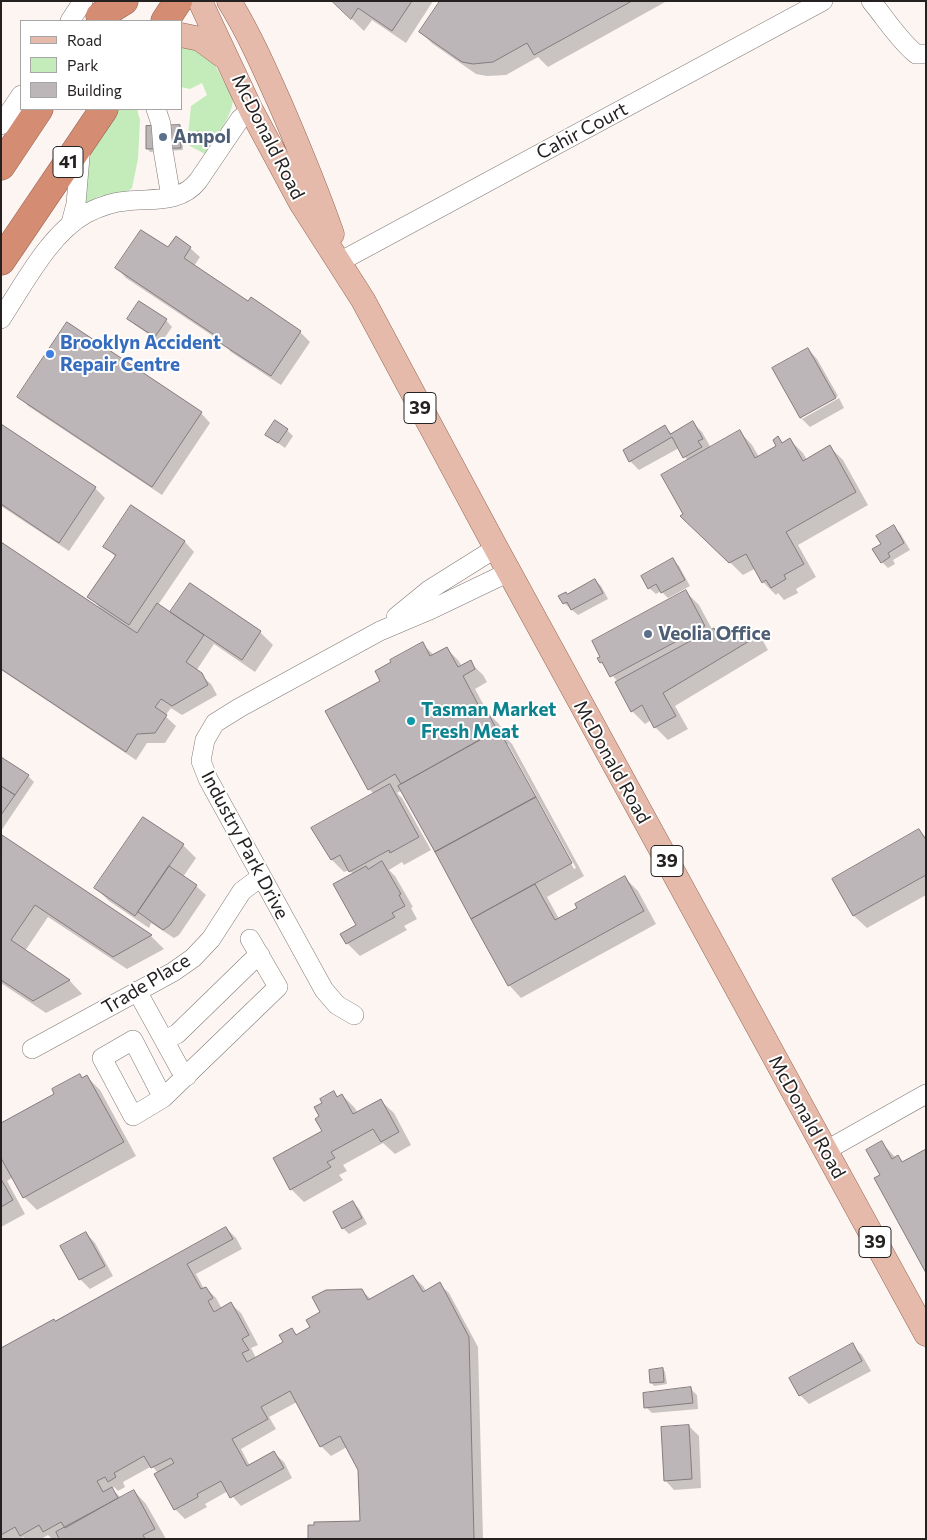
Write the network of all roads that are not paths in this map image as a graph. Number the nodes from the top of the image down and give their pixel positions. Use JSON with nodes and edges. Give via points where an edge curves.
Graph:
{"nodes":[{"id":1,"x":124,"y":1,"type":"edge"},
{"id":2,"x":178,"y":1,"type":"edge"},
{"id":3,"x":200,"y":1,"type":"edge"},
{"id":4,"x":229,"y":1,"type":"edge"},
{"id":5,"x":250,"y":1,"type":"edge"},
{"id":6,"x":822,"y":1,"type":"edge"},
{"id":7,"x":872,"y":1,"type":"edge"},
{"id":8,"x":97,"y":10,"type":"edge"},
{"id":9,"x":72,"y":20,"type":"edge"},
{"id":10,"x":166,"y":20,"type":"edge"},
{"id":11,"x":182,"y":35,"type":"edge"},
{"id":12,"x":257,"y":53,"type":"junction"},
{"id":13,"x":926,"y":54,"type":"edge"},
{"id":14,"x":228,"y":61,"type":"junction"},
{"id":15,"x":20,"y":96,"type":"edge"},
{"id":16,"x":277,"y":97,"type":"junction"},
{"id":17,"x":38,"y":110,"type":"edge"},
{"id":18,"x":103,"y":110,"type":"edge"},
{"id":19,"x":156,"y":110,"type":"edge"},
{"id":20,"x":251,"y":110,"type":"junction"},
{"id":21,"x":1,"y":125,"type":"edge"},
{"id":22,"x":81,"y":141,"type":"junction"},
{"id":23,"x":1,"y":166,"type":"edge"},
{"id":24,"x":171,"y":197,"type":"junction"},
{"id":25,"x":71,"y":223,"type":"junction"},
{"id":26,"x":1,"y":261,"type":"edge"},
{"id":27,"x":342,"y":265,"type":"junction"},
{"id":28,"x":1,"y":319,"type":"edge"},
{"id":29,"x":496,"y":548,"type":"junction"},
{"id":30,"x":509,"y":572,"type":"junction"},
{"id":31,"x":380,"y":631,"type":"junction"},
{"id":32,"x":261,"y":877,"type":"junction"},
{"id":33,"x":250,"y":939,"type":"dead end"},
{"id":34,"x":260,"y":956,"type":"junction"},
{"id":35,"x":138,"y":991,"type":"junction"},
{"id":36,"x":354,"y":1015,"type":"dead end"},
{"id":37,"x":164,"y":1040,"type":"junction"},
{"id":38,"x":32,"y":1049,"type":"dead end"},
{"id":39,"x":187,"y":1076,"type":"junction"},
{"id":40,"x":926,"y":1094,"type":"edge"},
{"id":41,"x":163,"y":1098,"type":"dead end"},
{"id":42,"x":825,"y":1150,"type":"junction"},
{"id":43,"x":926,"y":1334,"type":"edge"}],
"edges":[{"from":1,"to":8,"type":"highway"},
{"from":2,"to":10,"type":"highway"},
{"from":3,"to":14,"type":"main road","name":"McDonald Road","number":"39"},
{"from":4,"to":12,"type":"main road","name":"McDonald Road","number":"39"},
{"from":5,"to":12,"type":"main road","number":"39"},
{"from":6,"to":27,"type":"street","name":"Cahir Court"},
{"from":7,"to":13,"type":"street","via":[[902,42],[916,54]]},
{"from":8,"to":9,"type":"street"},
{"from":11,"to":14,"type":"main road","via":[[200,39]]},
{"from":12,"to":16,"type":"main road","name":"McDonald Road","number":"39"},
{"from":14,"to":20,"type":"main road","name":"McDonald Road","number":"39"},
{"from":15,"to":21,"type":"street"},
{"from":16,"to":20,"type":"main road"},
{"from":16,"to":27,"type":"main road","name":"McDonald Road","number":"39","via":[[318,195]]},
{"from":17,"to":23,"type":"highway"},
{"from":18,"to":22,"type":"highway","number":"41"},
{"from":19,"to":24,"type":"street"},
{"from":20,"to":24,"type":"street","via":[[237,122],[196,184]]},
{"from":20,"to":27,"type":"main road","name":"McDonald Road","number":"39","via":[[301,203]]},
{"from":22,"to":25,"type":"street","via":[[76,204]]},
{"from":22,"to":26,"type":"highway","number":"41"},
{"from":24,"to":25,"type":"street","via":[[112,203]]},
{"from":25,"to":28,"type":"street","via":[[53,241]]},
{"from":27,"to":29,"type":"main road","name":"McDonald Road","number":"39"},
{"from":29,"to":30,"type":"main road","name":"McDonald Road","number":"39"},
{"from":29,"to":31,"type":"street","name":"Industry Park Drive","via":[[429,590]]},
{"from":30,"to":31,"type":"street","name":"Industry Park Drive"},
{"from":30,"to":42,"type":"main road","name":"McDonald Road","number":"39"},
{"from":31,"to":32,"type":"street","name":"Industry Park Drive","via":[[238,708],[215,723],[205,740],[201,761],[208,779]]},
{"from":32,"to":35,"type":"street","name":"Trade Place","via":[[242,891],[211,939],[193,958]]},
{"from":32,"to":36,"type":"street","name":"Industry Park Drive","via":[[324,990],[337,1005]]},
{"from":33,"to":34,"type":"street"},
{"from":34,"to":37,"type":"street","via":[[177,1034]]},
{"from":34,"to":39,"type":"street","via":[[278,988]]},
{"from":35,"to":37,"type":"street"},
{"from":35,"to":38,"type":"street","name":"Trade Place"},
{"from":37,"to":39,"type":"street"},
{"from":39,"to":41,"type":"street"},
{"from":40,"to":42,"type":"street"},
{"from":42,"to":43,"type":"main road","name":"McDonald Road","number":"39"}]}
